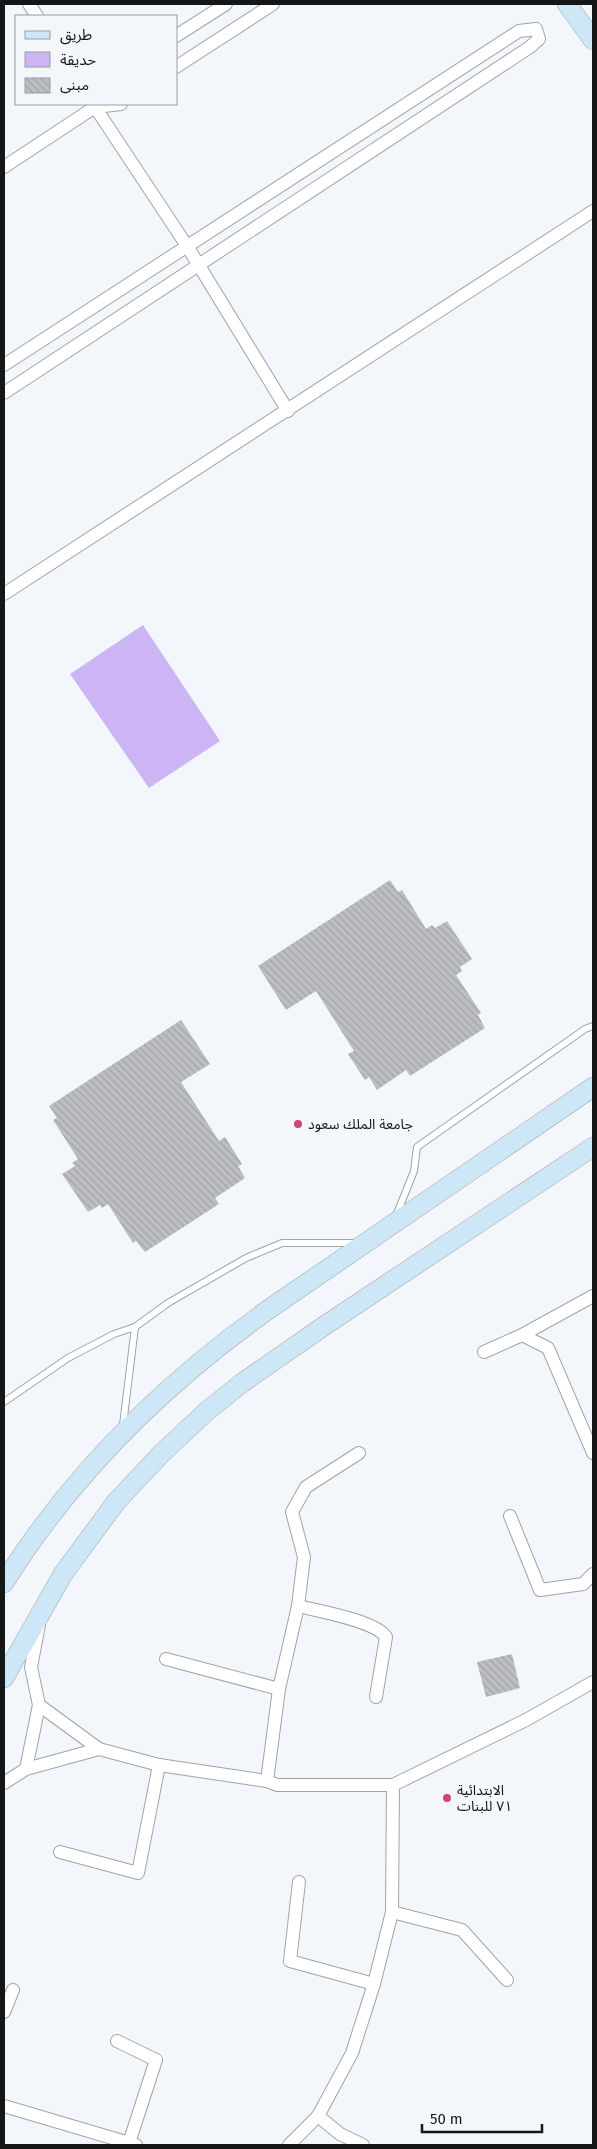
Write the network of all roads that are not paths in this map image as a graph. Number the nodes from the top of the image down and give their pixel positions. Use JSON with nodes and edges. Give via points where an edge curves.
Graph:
{"nodes":[{"id":1,"x":29,"y":4,"type":"edge"},
{"id":2,"x":226,"y":4,"type":"edge"},
{"id":3,"x":273,"y":4,"type":"edge"},
{"id":4,"x":567,"y":4,"type":"edge"},
{"id":5,"x":36,"y":15,"type":"edge"},
{"id":6,"x":178,"y":35,"type":"edge"},
{"id":7,"x":593,"y":40,"type":"edge"},
{"id":8,"x":178,"y":67,"type":"edge"},
{"id":9,"x":95,"y":105,"type":"edge"},
{"id":10,"x":4,"y":167,"type":"edge"},
{"id":11,"x":593,"y":210,"type":"edge"},
{"id":12,"x":187,"y":246,"type":"junction"},
{"id":13,"x":199,"y":266,"type":"junction"},
{"id":14,"x":4,"y":365,"type":"edge"},
{"id":15,"x":4,"y":393,"type":"edge"},
{"id":16,"x":288,"y":411,"type":"junction"},
{"id":17,"x":4,"y":594,"type":"edge"},
{"id":18,"x":593,"y":1026,"type":"edge"},
{"id":19,"x":593,"y":1087,"type":"edge"},
{"id":20,"x":593,"y":1147,"type":"edge"},
{"id":21,"x":393,"y":1223,"type":"junction"},
{"id":22,"x":364,"y":1243,"type":"junction"},
{"id":23,"x":593,"y":1296,"type":"edge"},
{"id":24,"x":135,"y":1328,"type":"junction"},
{"id":25,"x":522,"y":1335,"type":"junction"},
{"id":26,"x":484,"y":1352,"type":"dead end"},
{"id":27,"x":4,"y":1402,"type":"edge"},
{"id":28,"x":122,"y":1433,"type":"junction"},
{"id":29,"x":359,"y":1453,"type":"dead end"},
{"id":30,"x":593,"y":1453,"type":"edge"},
{"id":31,"x":510,"y":1516,"type":"dead end"},
{"id":32,"x":593,"y":1574,"type":"edge"},
{"id":33,"x":4,"y":1583,"type":"edge"},
{"id":34,"x":298,"y":1606,"type":"junction"},
{"id":35,"x":42,"y":1611,"type":"junction"},
{"id":36,"x":166,"y":1659,"type":"dead end"},
{"id":37,"x":4,"y":1678,"type":"edge"},
{"id":38,"x":593,"y":1682,"type":"edge"},
{"id":39,"x":279,"y":1689,"type":"junction"},
{"id":40,"x":376,"y":1697,"type":"dead end"},
{"id":41,"x":39,"y":1705,"type":"junction"},
{"id":42,"x":99,"y":1749,"type":"junction"},
{"id":43,"x":159,"y":1765,"type":"junction"},
{"id":44,"x":26,"y":1769,"type":"junction"},
{"id":45,"x":267,"y":1781,"type":"junction"},
{"id":46,"x":4,"y":1783,"type":"edge"},
{"id":47,"x":393,"y":1786,"type":"junction"},
{"id":48,"x":60,"y":1852,"type":"dead end"},
{"id":49,"x":300,"y":1882,"type":"dead end"},
{"id":50,"x":392,"y":1912,"type":"junction"},
{"id":51,"x":507,"y":1980,"type":"dead end"},
{"id":52,"x":374,"y":1984,"type":"junction"},
{"id":53,"x":13,"y":1990,"type":"dead end"},
{"id":54,"x":4,"y":2012,"type":"edge"},
{"id":55,"x":117,"y":2041,"type":"dead end"},
{"id":56,"x":4,"y":2106,"type":"edge"},
{"id":57,"x":318,"y":2116,"type":"junction"},
{"id":58,"x":132,"y":2144,"type":"edge"},
{"id":59,"x":288,"y":2145,"type":"edge"},
{"id":60,"x":362,"y":2145,"type":"edge"}],
"edges":[{"from":1,"to":5,"type":"street"},
{"from":2,"to":6,"type":"street"},
{"from":3,"to":8,"type":"street"},
{"from":4,"to":7,"type":"street"},
{"from":9,"to":10,"type":"street"},
{"from":9,"to":12,"type":"street"},
{"from":11,"to":16,"type":"street"},
{"from":12,"to":13,"type":"street"},
{"from":12,"to":13,"type":"street","via":[[519,31],[536,29],[539,39],[530,47]]},
{"from":12,"to":14,"type":"street"},
{"from":13,"to":15,"type":"street"},
{"from":13,"to":16,"type":"street"},
{"from":16,"to":17,"type":"street"},
{"from":18,"to":21,"type":"lane","via":[[417,1147],[414,1171]]},
{"from":19,"to":21,"type":"street"},
{"from":20,"to":35,"type":"street","via":[[324,1326],[207,1410],[116,1502],[63,1574]]},
{"from":21,"to":22,"type":"street"},
{"from":22,"to":24,"type":"lane","via":[[282,1242],[246,1258],[168,1303]]},
{"from":22,"to":28,"type":"street","via":[[215,1348],[173,1383]]},
{"from":23,"to":25,"type":"street"},
{"from":24,"to":27,"type":"lane","via":[[114,1334],[68,1358]]},
{"from":24,"to":28,"type":"lane"},
{"from":25,"to":26,"type":"street"},
{"from":25,"to":30,"type":"street","via":[[548,1348]]},
{"from":28,"to":33,"type":"street","via":[[52,1513]]},
{"from":29,"to":34,"type":"street","via":[[306,1487],[292,1512],[304,1557]]},
{"from":31,"to":32,"type":"street","via":[[540,1590],[583,1584]]},
{"from":34,"to":39,"type":"street"},
{"from":34,"to":40,"type":"street","via":[[368,1624],[383,1633],[386,1637]]},
{"from":35,"to":37,"type":"street"},
{"from":35,"to":41,"type":"street","via":[[31,1667]]},
{"from":36,"to":39,"type":"street"},
{"from":38,"to":47,"type":"street","via":[[526,1720]]},
{"from":39,"to":45,"type":"street"},
{"from":41,"to":42,"type":"street"},
{"from":41,"to":44,"type":"street"},
{"from":42,"to":43,"type":"street"},
{"from":42,"to":44,"type":"street"},
{"from":43,"to":45,"type":"street"},
{"from":43,"to":48,"type":"street","via":[[138,1873]]},
{"from":44,"to":46,"type":"street"},
{"from":45,"to":47,"type":"street","via":[[277,1785]]},
{"from":47,"to":50,"type":"street"},
{"from":49,"to":52,"type":"street","via":[[290,1961]]},
{"from":50,"to":51,"type":"street","via":[[462,1930]]},
{"from":50,"to":52,"type":"street"},
{"from":52,"to":57,"type":"street","via":[[352,2053]]},
{"from":53,"to":54,"type":"street"},
{"from":55,"to":58,"type":"street","via":[[156,2060]]},
{"from":56,"to":58,"type":"street"},
{"from":57,"to":59,"type":"street"},
{"from":57,"to":60,"type":"street","via":[[340,2134]]}]}
